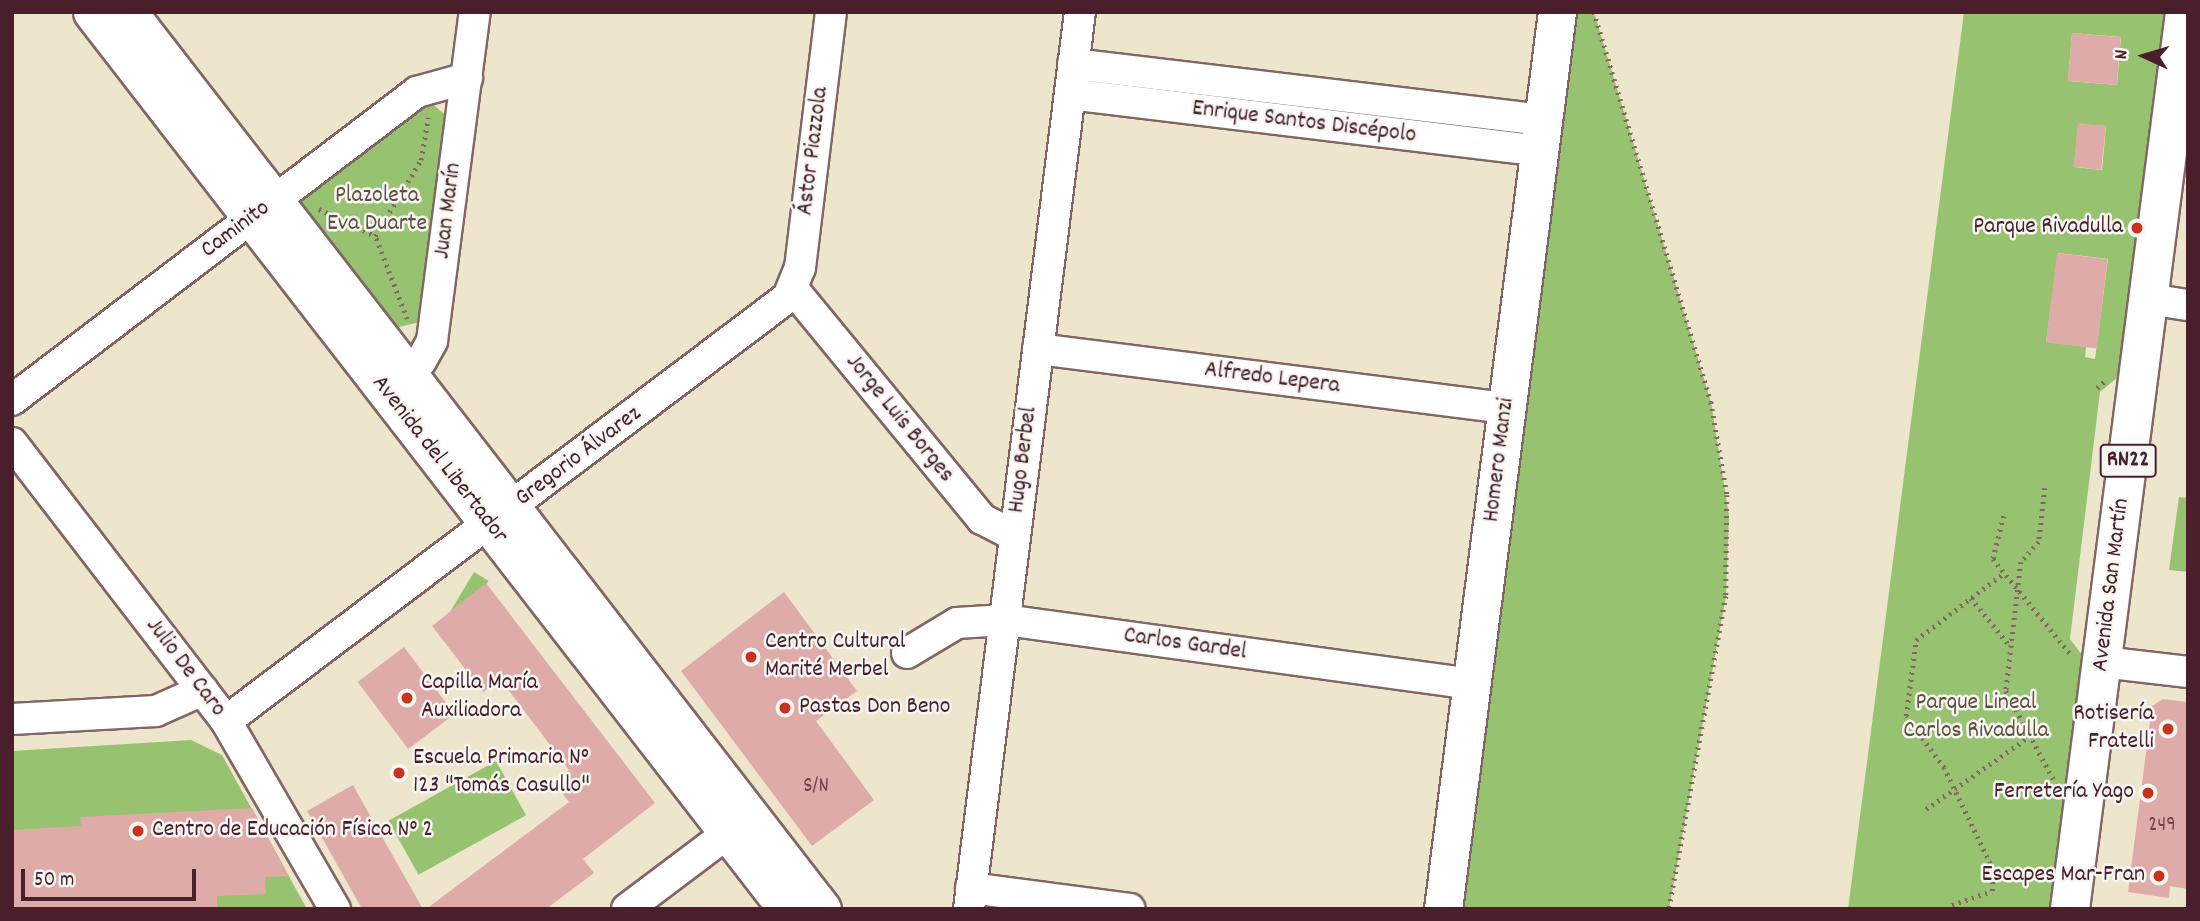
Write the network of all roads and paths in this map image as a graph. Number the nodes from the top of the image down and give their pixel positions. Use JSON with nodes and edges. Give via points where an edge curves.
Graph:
{"nodes":[{"id":1,"x":92,"y":12,"type":"edge"},
{"id":2,"x":128,"y":12,"type":"edge"},
{"id":3,"x":475,"y":12,"type":"edge"},
{"id":4,"x":831,"y":12,"type":"edge"},
{"id":5,"x":1080,"y":12,"type":"edge"},
{"id":6,"x":1557,"y":12,"type":"edge"},
{"id":7,"x":1594,"y":12,"type":"edge"},
{"id":8,"x":2185,"y":12,"type":"edge"},
{"id":9,"x":1073,"y":64,"type":"junction"},
{"id":10,"x":467,"y":78,"type":"junction"},
{"id":11,"x":1070,"y":94,"type":"junction"},
{"id":12,"x":428,"y":118,"type":"dead end"},
{"id":13,"x":1541,"y":136,"type":"junction"},
{"id":14,"x":2188,"y":201,"type":"edge"},
{"id":15,"x":284,"y":207,"type":"junction"},
{"id":16,"x":314,"y":218,"type":"dead end"},
{"id":17,"x":375,"y":236,"type":"junction"},
{"id":18,"x":793,"y":289,"type":"junction"},
{"id":19,"x":2170,"y":302,"type":"edge"},
{"id":20,"x":407,"y":318,"type":"dead end"},
{"id":21,"x":1038,"y":349,"type":"junction"},
{"id":22,"x":397,"y":382,"type":"junction"},
{"id":23,"x":12,"y":400,"type":"edge"},
{"id":24,"x":1507,"y":408,"type":"junction"},
{"id":25,"x":12,"y":443,"type":"edge"},
{"id":26,"x":2045,"y":488,"type":"dead end"},
{"id":27,"x":500,"y":516,"type":"junction"},
{"id":28,"x":2004,"y":516,"type":"dead end"},
{"id":29,"x":1015,"y":536,"type":"junction"},
{"id":30,"x":2004,"y":573,"type":"junction"},
{"id":31,"x":2018,"y":590,"type":"junction"},
{"id":32,"x":1971,"y":598,"type":"junction"},
{"id":33,"x":1005,"y":620,"type":"junction"},
{"id":34,"x":2011,"y":647,"type":"junction"},
{"id":35,"x":906,"y":653,"type":"dead end"},
{"id":36,"x":2103,"y":664,"type":"junction"},
{"id":37,"x":2188,"y":672,"type":"edge"},
{"id":38,"x":1472,"y":684,"type":"junction"},
{"id":39,"x":203,"y":690,"type":"junction"},
{"id":40,"x":12,"y":719,"type":"edge"},
{"id":41,"x":226,"y":721,"type":"junction"},
{"id":42,"x":2030,"y":736,"type":"junction"},
{"id":43,"x":2058,"y":789,"type":"dead end"},
{"id":44,"x":1952,"y":790,"type":"junction"},
{"id":45,"x":1926,"y":809,"type":"dead end"},
{"id":46,"x":728,"y":833,"type":"junction"},
{"id":47,"x":970,"y":899,"type":"edge"},
{"id":48,"x":1952,"y":905,"type":"dead end"},
{"id":49,"x":335,"y":909,"type":"edge"},
{"id":50,"x":627,"y":909,"type":"edge"},
{"id":51,"x":787,"y":909,"type":"edge"},
{"id":52,"x":821,"y":909,"type":"edge"},
{"id":53,"x":1130,"y":909,"type":"edge"},
{"id":54,"x":1443,"y":909,"type":"edge"},
{"id":55,"x":1669,"y":909,"type":"edge"},
{"id":56,"x":2070,"y":909,"type":"edge"},
{"id":57,"x":2097,"y":909,"type":"edge"}],
"edges":[{"from":1,"to":15,"type":"main road","name":"Avenida del Libertador"},
{"from":2,"to":15,"type":"main road","name":"Avenida del Libertador"},
{"from":3,"to":10,"type":"street","name":"Juan Marín"},
{"from":4,"to":18,"type":"street","name":"Ástor Piazzola"},
{"from":5,"to":9,"type":"street","name":"Hugo Berbel"},
{"from":6,"to":13,"type":"main road","name":"Homero Manzi"},
{"from":7,"to":55,"type":"path","via":[[1712,402],[1728,506],[1726,596]]},
{"from":8,"to":19,"type":"highway","name":"Avenida San Martín","number":"RN22"},
{"from":9,"to":11,"type":"street","name":"Hugo Berbel"},
{"from":9,"to":13,"type":"street","name":"Enrique Santos Discépolo"},
{"from":10,"to":15,"type":"street","name":"Caminito","via":[[425,87]]},
{"from":10,"to":22,"type":"street","name":"Juan Marín","via":[[434,334],[426,355]]},
{"from":11,"to":13,"type":"street","name":"Enrique Santos Discépolo"},
{"from":11,"to":21,"type":"street","name":"Hugo Berbel"},
{"from":12,"to":17,"type":"path","via":[[421,160]]},
{"from":13,"to":24,"type":"main road","name":"Homero Manzi"},
{"from":14,"to":19,"type":"highway","name":"Avenida San Martín","number":"RN22"},
{"from":15,"to":16,"type":"path"},
{"from":15,"to":17,"type":"path"},
{"from":15,"to":22,"type":"main road","name":"Avenida del Libertador"},
{"from":15,"to":23,"type":"street","name":"Caminito"},
{"from":17,"to":20,"type":"path"},
{"from":18,"to":27,"type":"street","name":"Gregorio Álvarez","via":[[775,311]]},
{"from":18,"to":29,"type":"street","name":"Jorge Luis Borges","via":[[982,519]]},
{"from":19,"to":36,"type":"highway","name":"Avenida San Martín","number":"RN22"},
{"from":21,"to":24,"type":"street","name":"Alfredo Lepera"},
{"from":21,"to":29,"type":"street","name":"Hugo Berbel"},
{"from":22,"to":27,"type":"main road","name":"Avenida del Libertador"},
{"from":24,"to":38,"type":"main road","name":"Homero Manzi"},
{"from":25,"to":39,"type":"street","name":"Julio De Caro"},
{"from":26,"to":31,"type":"path","via":[[2039,542],[2021,562]]},
{"from":27,"to":41,"type":"street","name":"Gregorio Álvarez"},
{"from":27,"to":46,"type":"main road","name":"Avenida del Libertador"},
{"from":27,"to":52,"type":"main road","name":"Avenida del Libertador"},
{"from":28,"to":30,"type":"path","via":[[1991,551]]},
{"from":29,"to":33,"type":"street","name":"Hugo Berbel"},
{"from":30,"to":31,"type":"path"},
{"from":30,"to":32,"type":"path"},
{"from":31,"to":34,"type":"path"},
{"from":31,"to":36,"type":"path"},
{"from":32,"to":34,"type":"path"},
{"from":32,"to":44,"type":"path","via":[[1916,640],[1906,716],[1944,768]]},
{"from":33,"to":35,"type":"street","name":"Carlos Gardel","via":[[957,623]]},
{"from":33,"to":38,"type":"street","name":"Carlos Gardel"},
{"from":33,"to":47,"type":"street","name":"Hugo Berbel"},
{"from":34,"to":42,"type":"path","via":[[2006,691]]},
{"from":36,"to":37,"type":"street"},
{"from":36,"to":56,"type":"highway","name":"Avenida San Martín","number":"RN22"},
{"from":36,"to":57,"type":"highway","name":"Avenida San Martín","number":"RN22"},
{"from":38,"to":54,"type":"main road","name":"Homero Manzi"},
{"from":39,"to":40,"type":"street","via":[[167,709]]},
{"from":39,"to":41,"type":"street","name":"Julio De Caro"},
{"from":41,"to":49,"type":"street","name":"Julio De Caro"},
{"from":42,"to":43,"type":"path"},
{"from":42,"to":44,"type":"path"},
{"from":44,"to":45,"type":"path"},
{"from":44,"to":48,"type":"path","via":[[1993,870],[1992,891]]},
{"from":46,"to":50,"type":"street"},
{"from":46,"to":51,"type":"main road","name":"Avenida del Libertador"},
{"from":47,"to":53,"type":"street"}]}
